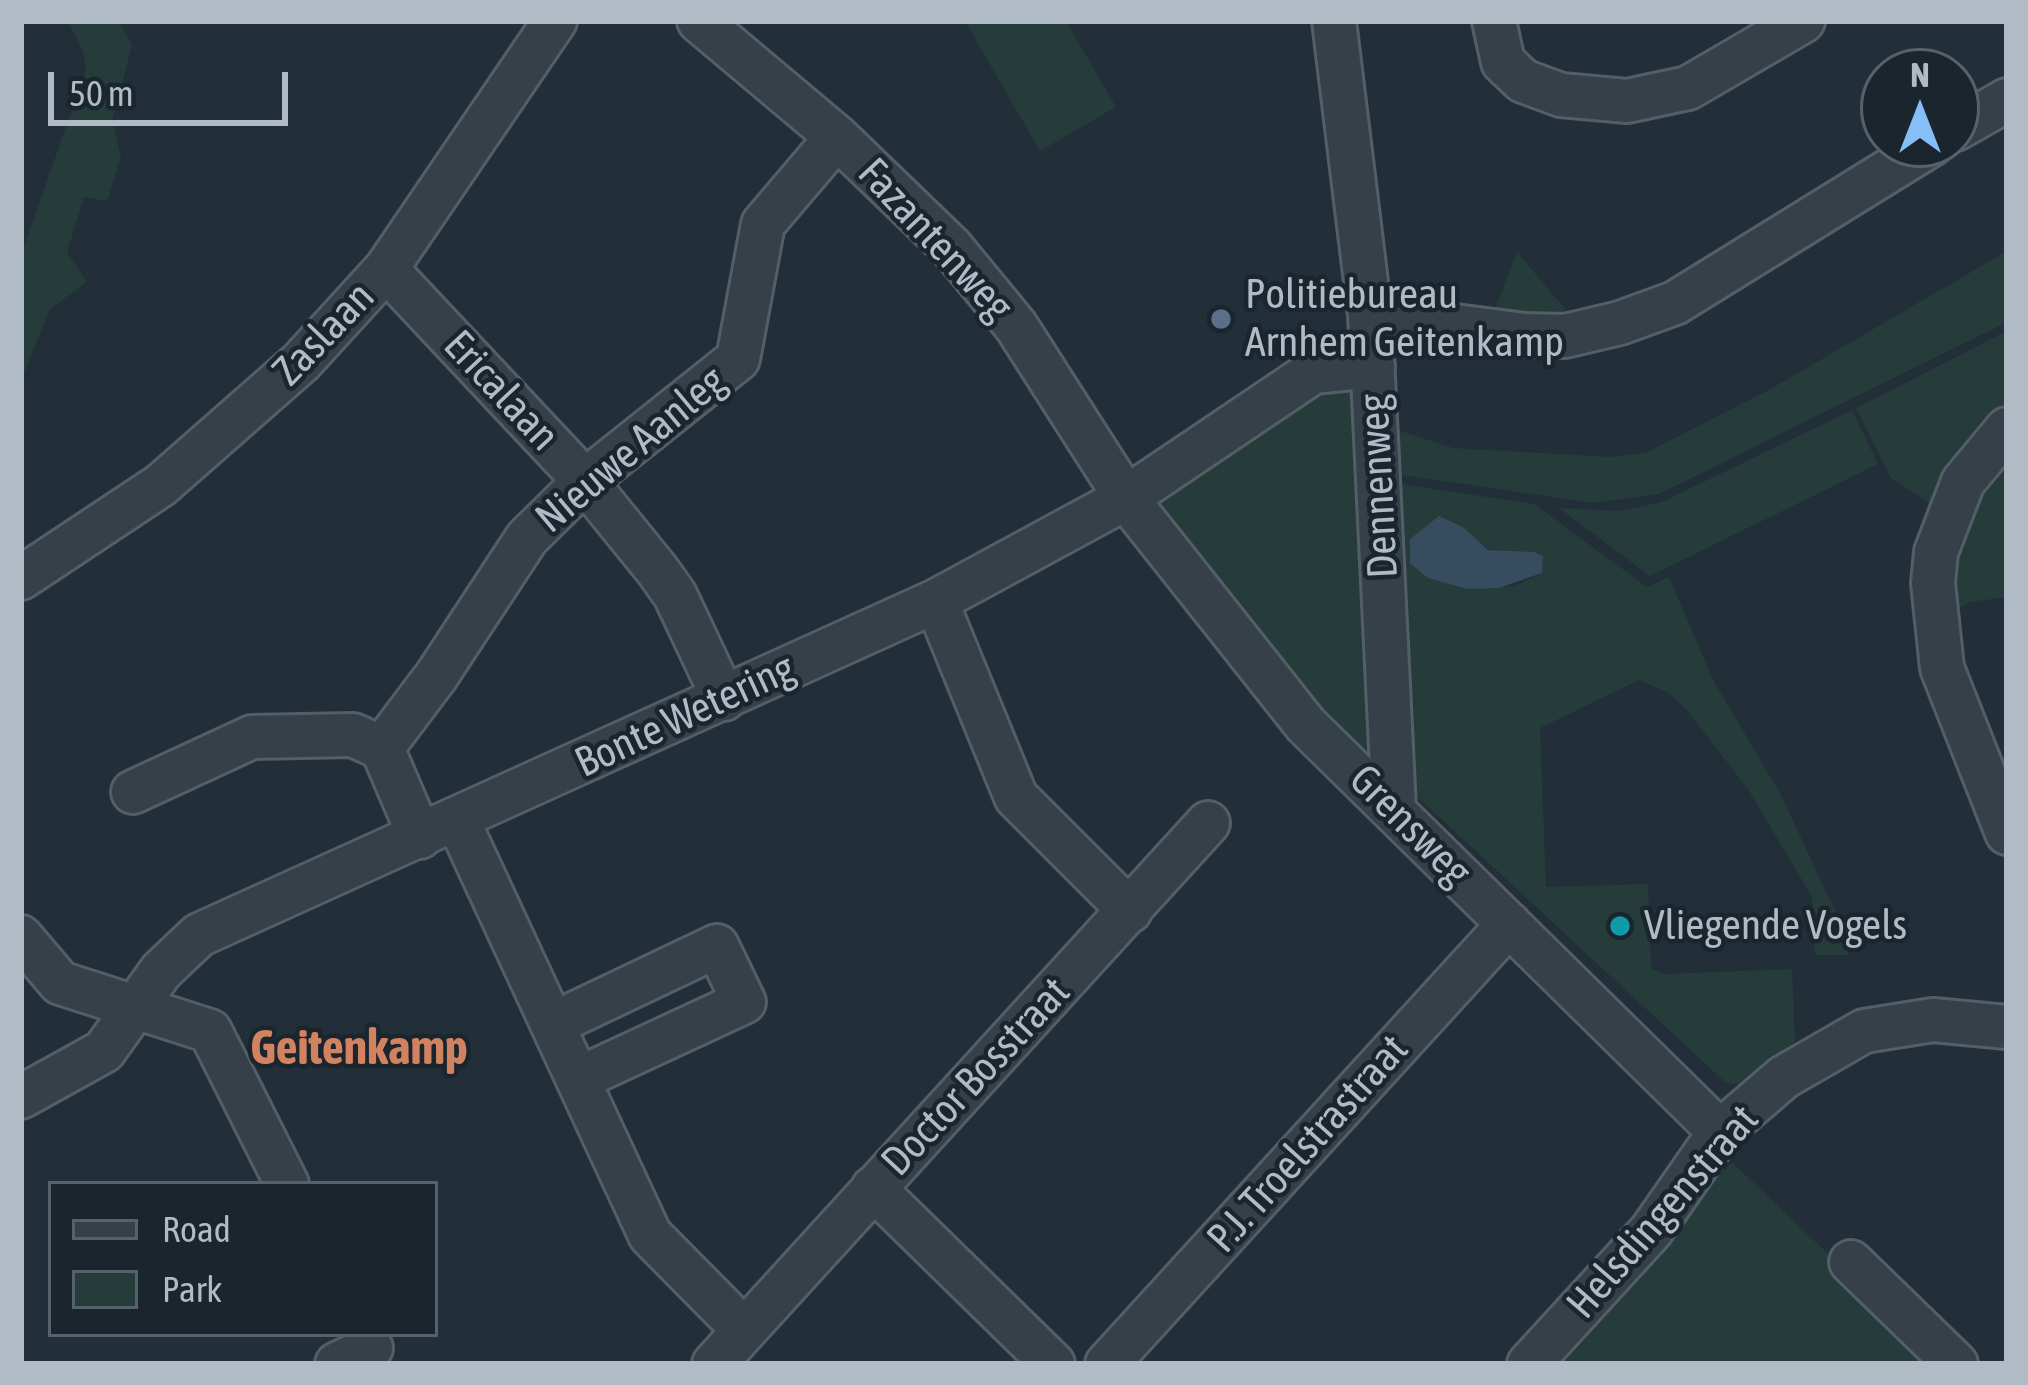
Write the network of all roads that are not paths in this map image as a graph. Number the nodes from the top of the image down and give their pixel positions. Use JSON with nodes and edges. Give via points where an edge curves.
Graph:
{"nodes":[{"id":1,"x":555,"y":21,"type":"edge"},
{"id":2,"x":699,"y":21,"type":"edge"},
{"id":3,"x":1334,"y":21,"type":"edge"},
{"id":4,"x":1494,"y":21,"type":"edge"},
{"id":5,"x":1803,"y":21,"type":"edge"},
{"id":6,"x":2007,"y":100,"type":"edge"},
{"id":7,"x":1980,"y":115,"type":"edge"},
{"id":8,"x":837,"y":137,"type":"junction"},
{"id":9,"x":1893,"y":168,"type":"edge"},
{"id":10,"x":386,"y":269,"type":"junction"},
{"id":11,"x":1370,"y":315,"type":"junction"},
{"id":12,"x":1373,"y":366,"type":"junction"},
{"id":13,"x":2007,"y":429,"type":"edge"},
{"id":14,"x":585,"y":481,"type":"junction"},
{"id":15,"x":1126,"y":498,"type":"junction"},
{"id":16,"x":21,"y":578,"type":"edge"},
{"id":17,"x":936,"y":601,"type":"junction"},
{"id":18,"x":724,"y":699,"type":"junction"},
{"id":19,"x":382,"y":748,"type":"junction"},
{"id":20,"x":133,"y":792,"type":"dead end"},
{"id":21,"x":1394,"y":809,"type":"junction"},
{"id":22,"x":1208,"y":823,"type":"dead end"},
{"id":23,"x":439,"y":829,"type":"junction"},
{"id":24,"x":2007,"y":833,"type":"edge"},
{"id":25,"x":1130,"y":910,"type":"junction"},
{"id":26,"x":1509,"y":925,"type":"junction"},
{"id":27,"x":21,"y":938,"type":"edge"},
{"id":28,"x":136,"y":1006,"type":"junction"},
{"id":29,"x":554,"y":1024,"type":"junction"},
{"id":30,"x":2007,"y":1027,"type":"edge"},
{"id":31,"x":578,"y":1079,"type":"junction"},
{"id":32,"x":21,"y":1097,"type":"edge"},
{"id":33,"x":1720,"y":1132,"type":"junction"},
{"id":34,"x":285,"y":1181,"type":"edge"},
{"id":35,"x":873,"y":1188,"type":"junction"},
{"id":36,"x":1851,"y":1262,"type":"dead end"},
{"id":37,"x":743,"y":1329,"type":"junction"},
{"id":38,"x":1031,"y":1356,"type":"edge"},
{"id":39,"x":714,"y":1364,"type":"edge"},
{"id":40,"x":1107,"y":1364,"type":"edge"},
{"id":41,"x":1529,"y":1364,"type":"edge"},
{"id":42,"x":1956,"y":1364,"type":"edge"}],
"edges":[{"from":1,"to":10,"type":"street","name":"Zaslaan"},
{"from":2,"to":8,"type":"street","name":"Fazantenweg"},
{"from":3,"to":11,"type":"street","name":"Dennenweg"},
{"from":4,"to":5,"type":"street","via":[[1503,62],[1523,81],[1561,95],[1627,101],[1688,88]]},
{"from":6,"to":7,"type":"street"},
{"from":8,"to":14,"type":"street","name":"Nieuwe Aanleg","via":[[764,224],[737,359]]},
{"from":8,"to":15,"type":"street","name":"Fazantenweg","via":[[951,248],[1016,326]]},
{"from":9,"to":11,"type":"street","via":[[1675,303],[1620,323],[1565,336],[1525,335]]},
{"from":10,"to":14,"type":"street","name":"Ericalaan"},
{"from":10,"to":16,"type":"street","name":"Zaslaan","via":[[301,362],[195,455]]},
{"from":11,"to":12,"type":"street","name":"Dennenweg"},
{"from":12,"to":15,"type":"street","name":"Bonte Wetering","via":[[1313,372]]},
{"from":12,"to":21,"type":"street","name":"Dennenweg"},
{"from":13,"to":24,"type":"street","via":[[1963,482],[1933,583],[1942,668]]},
{"from":14,"to":18,"type":"street","name":"Ericalaan","via":[[675,595]]},
{"from":14,"to":19,"type":"street","name":"Nieuwe Aanleg","via":[[527,538]]},
{"from":15,"to":17,"type":"street","name":"Bonte Wetering"},
{"from":15,"to":21,"type":"street","name":"Grensweg","via":[[1306,725]]},
{"from":17,"to":18,"type":"street","name":"Bonte Wetering"},
{"from":17,"to":25,"type":"street","via":[[1016,796]]},
{"from":18,"to":23,"type":"street","name":"Bonte Wetering"},
{"from":19,"to":20,"type":"street","via":[[352,735],[252,737]]},
{"from":19,"to":23,"type":"street"},
{"from":21,"to":26,"type":"street","name":"Grensweg"},
{"from":22,"to":25,"type":"street","name":"Doctor Bosstraat"},
{"from":23,"to":28,"type":"street","name":"Bonte Wetering","via":[[200,935]]},
{"from":23,"to":29,"type":"street"},
{"from":25,"to":35,"type":"street","name":"Doctor Bosstraat"},
{"from":26,"to":33,"type":"street","name":"Grensweg"},
{"from":26,"to":40,"type":"street","name":"P.J. Troelstrastraat"},
{"from":27,"to":28,"type":"street","via":[[60,982]]},
{"from":28,"to":32,"type":"street","name":"Bonte Wetering","via":[[104,1051]]},
{"from":28,"to":34,"type":"street","via":[[210,1031]]},
{"from":29,"to":31,"type":"street"},
{"from":29,"to":31,"type":"street","via":[[717,946],[744,1002]]},
{"from":30,"to":33,"type":"street","name":"Helsdingenstraat","via":[[1933,1020],[1864,1031],[1784,1077]]},
{"from":31,"to":37,"type":"street","via":[[658,1248]]},
{"from":33,"to":41,"type":"street","name":"Helsdingenstraat","via":[[1652,1231]]},
{"from":35,"to":37,"type":"street","name":"Doctor Bosstraat"},
{"from":35,"to":38,"type":"street"},
{"from":36,"to":42,"type":"street"},
{"from":37,"to":39,"type":"street","name":"Doctor Bosstraat"}]}
